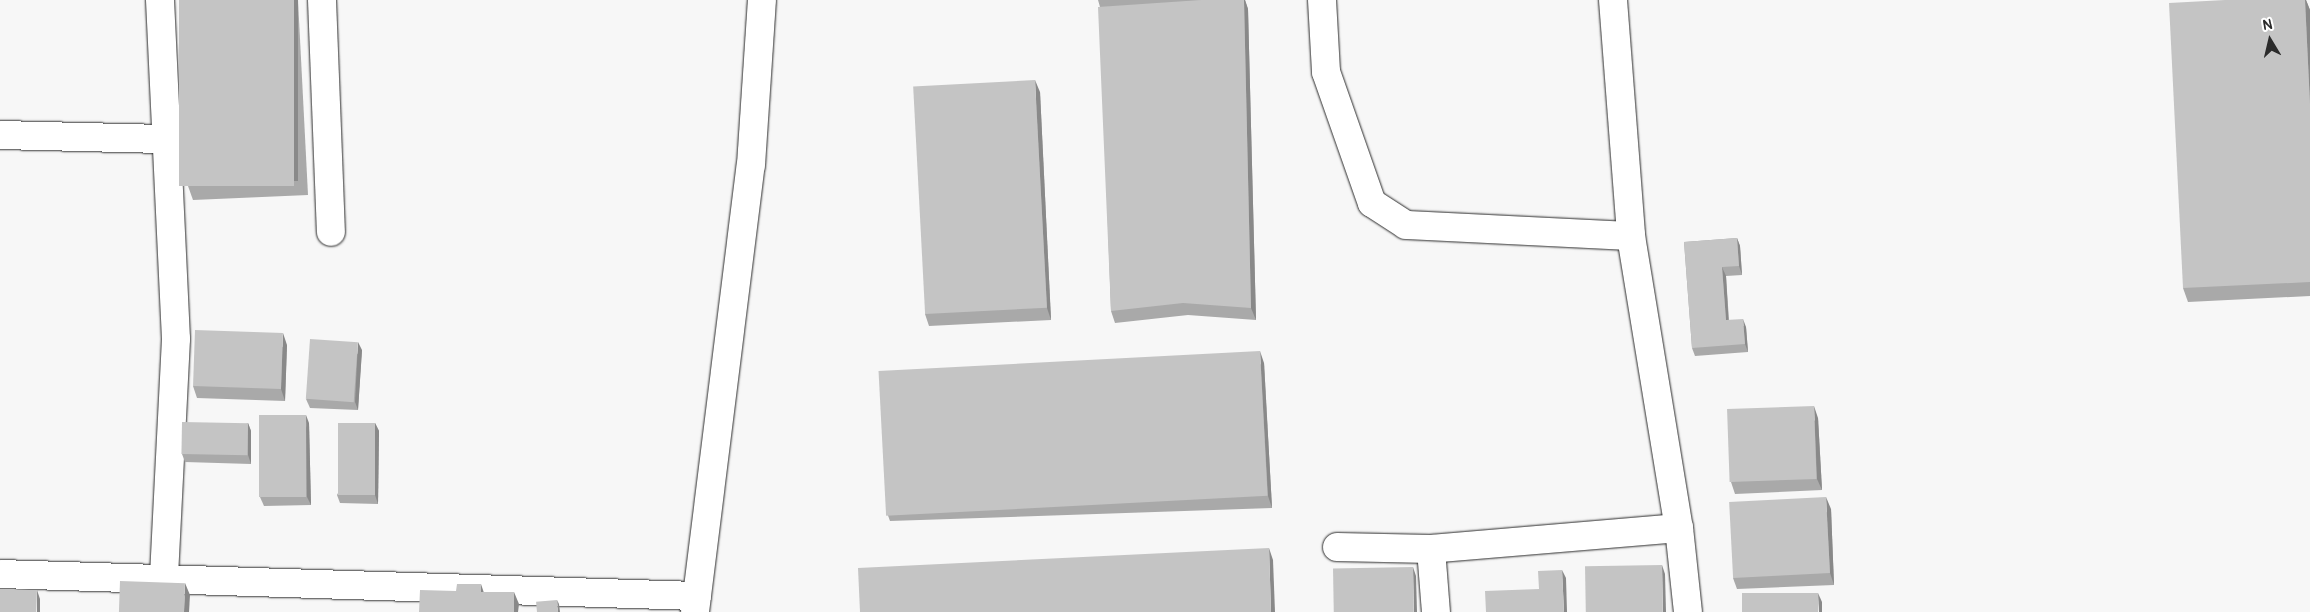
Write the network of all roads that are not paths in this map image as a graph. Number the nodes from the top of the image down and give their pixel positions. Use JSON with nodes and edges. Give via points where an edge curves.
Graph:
{"nodes":[{"id":1,"x":160,"y":0,"type":"edge"},
{"id":2,"x":322,"y":0,"type":"edge"},
{"id":3,"x":762,"y":0,"type":"edge"},
{"id":4,"x":1322,"y":0,"type":"edge"},
{"id":5,"x":1613,"y":0,"type":"edge"},
{"id":6,"x":0,"y":135,"type":"edge"},
{"id":7,"x":166,"y":139,"type":"junction"},
{"id":8,"x":331,"y":232,"type":"dead end"},
{"id":9,"x":1631,"y":236,"type":"junction"},
{"id":10,"x":1679,"y":528,"type":"junction"},
{"id":11,"x":1337,"y":547,"type":"dead end"},
{"id":12,"x":1430,"y":549,"type":"junction"},
{"id":13,"x":0,"y":574,"type":"edge"},
{"id":14,"x":164,"y":580,"type":"junction"},
{"id":15,"x":696,"y":604,"type":"edge"},
{"id":16,"x":1436,"y":612,"type":"edge"},
{"id":17,"x":1688,"y":612,"type":"edge"}],
"edges":[{"from":1,"to":7,"type":"street"},
{"from":2,"to":8,"type":"street"},
{"from":3,"to":15,"type":"street","via":[[751,165]]},
{"from":4,"to":9,"type":"street","via":[[1326,72],[1372,203],[1406,225]]},
{"from":5,"to":9,"type":"street"},
{"from":6,"to":7,"type":"street"},
{"from":7,"to":14,"type":"street","via":[[176,339]]},
{"from":9,"to":10,"type":"street"},
{"from":10,"to":12,"type":"street"},
{"from":10,"to":17,"type":"street"},
{"from":11,"to":12,"type":"street"},
{"from":12,"to":16,"type":"street"},
{"from":13,"to":14,"type":"street"},
{"from":14,"to":15,"type":"street"}]}
